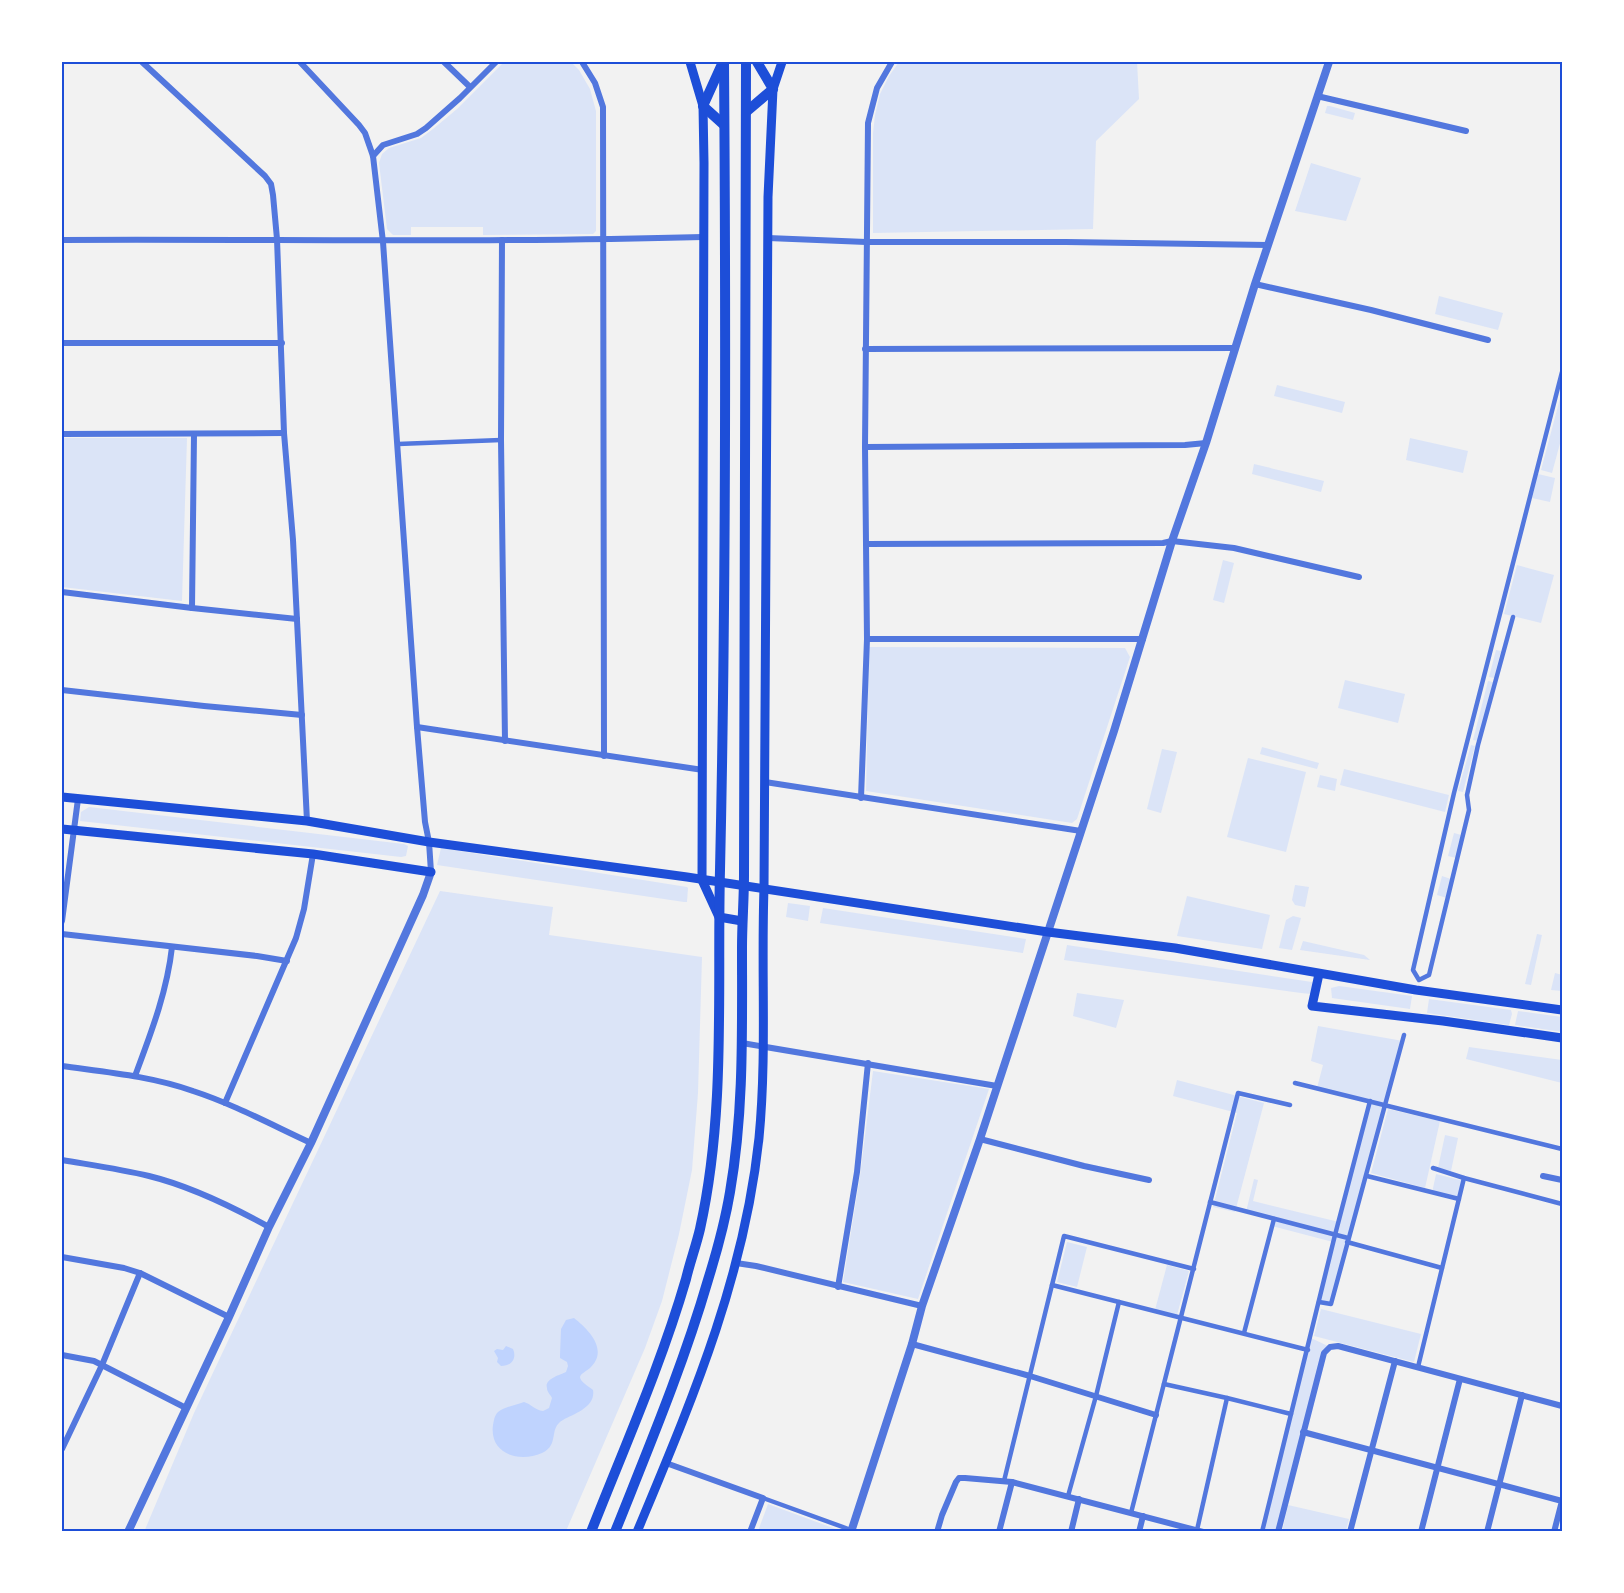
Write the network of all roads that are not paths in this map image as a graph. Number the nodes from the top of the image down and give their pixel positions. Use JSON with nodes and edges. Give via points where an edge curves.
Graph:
{"nodes":[{"id":1,"x":142,"y":62,"type":"edge"},
{"id":2,"x":300,"y":62,"type":"edge"},
{"id":3,"x":444,"y":62,"type":"edge"},
{"id":4,"x":496,"y":62,"type":"edge"},
{"id":5,"x":582,"y":62,"type":"edge"},
{"id":6,"x":690,"y":62,"type":"edge"},
{"id":7,"x":724,"y":62,"type":"edge"},
{"id":8,"x":746,"y":62,"type":"edge"},
{"id":9,"x":757,"y":62,"type":"edge"},
{"id":10,"x":782,"y":62,"type":"edge"},
{"id":11,"x":892,"y":62,"type":"edge"},
{"id":12,"x":1329,"y":62,"type":"edge"},
{"id":13,"x":470,"y":87,"type":"junction"},
{"id":14,"x":773,"y":89,"type":"junction"},
{"id":15,"x":1317,"y":96,"type":"junction"},
{"id":16,"x":703,"y":106,"type":"junction"},
{"id":17,"x":746,"y":112,"type":"junction"},
{"id":18,"x":724,"y":125,"type":"junction"},
{"id":19,"x":1466,"y":131,"type":"dead end"},
{"id":20,"x":373,"y":156,"type":"junction"},
{"id":21,"x":704,"y":237,"type":"junction"},
{"id":22,"x":768,"y":238,"type":"junction"},
{"id":23,"x":278,"y":239,"type":"junction"},
{"id":24,"x":62,"y":240,"type":"edge"},
{"id":25,"x":502,"y":240,"type":"junction"},
{"id":26,"x":604,"y":240,"type":"junction"},
{"id":27,"x":383,"y":242,"type":"junction"},
{"id":28,"x":866,"y":242,"type":"junction"},
{"id":29,"x":1268,"y":244,"type":"junction"},
{"id":30,"x":1255,"y":284,"type":"junction"},
{"id":31,"x":1488,"y":340,"type":"dead end"},
{"id":32,"x":62,"y":343,"type":"edge"},
{"id":33,"x":282,"y":343,"type":"junction"},
{"id":34,"x":1236,"y":348,"type":"junction"},
{"id":35,"x":865,"y":349,"type":"junction"},
{"id":36,"x":1563,"y":372,"type":"edge"},
{"id":37,"x":284,"y":433,"type":"junction"},
{"id":38,"x":62,"y":434,"type":"edge"},
{"id":39,"x":194,"y":434,"type":"junction"},
{"id":40,"x":501,"y":440,"type":"junction"},
{"id":41,"x":1206,"y":443,"type":"junction"},
{"id":42,"x":398,"y":444,"type":"junction"},
{"id":43,"x":865,"y":447,"type":"junction"},
{"id":44,"x":1172,"y":541,"type":"junction"},
{"id":45,"x":866,"y":544,"type":"junction"},
{"id":46,"x":1359,"y":578,"type":"dead end"},
{"id":47,"x":62,"y":592,"type":"edge"},
{"id":48,"x":192,"y":608,"type":"junction"},
{"id":49,"x":1513,"y":617,"type":"dead end"},
{"id":50,"x":297,"y":619,"type":"junction"},
{"id":51,"x":867,"y":639,"type":"junction"},
{"id":52,"x":1143,"y":639,"type":"junction"},
{"id":53,"x":62,"y":690,"type":"edge"},
{"id":54,"x":302,"y":715,"type":"junction"},
{"id":55,"x":417,"y":727,"type":"junction"},
{"id":56,"x":505,"y":741,"type":"junction"},
{"id":57,"x":604,"y":756,"type":"junction"},
{"id":58,"x":703,"y":770,"type":"junction"},
{"id":59,"x":765,"y":782,"type":"junction"},
{"id":60,"x":62,"y":797,"type":"edge"},
{"id":61,"x":861,"y":798,"type":"junction"},
{"id":62,"x":78,"y":799,"type":"junction"},
{"id":63,"x":307,"y":821,"type":"junction"},
{"id":64,"x":62,"y":829,"type":"edge"},
{"id":65,"x":74,"y":830,"type":"junction"},
{"id":66,"x":1081,"y":831,"type":"junction"},
{"id":67,"x":429,"y":842,"type":"junction"},
{"id":68,"x":313,"y":854,"type":"junction"},
{"id":69,"x":431,"y":872,"type":"junction"},
{"id":70,"x":702,"y":880,"type":"junction"},
{"id":71,"x":719,"y":883,"type":"junction"},
{"id":72,"x":744,"y":886,"type":"junction"},
{"id":73,"x":764,"y":889,"type":"junction"},
{"id":74,"x":719,"y":917,"type":"junction"},
{"id":75,"x":62,"y":921,"type":"edge"},
{"id":76,"x":742,"y":921,"type":"junction"},
{"id":77,"x":1048,"y":932,"type":"junction"},
{"id":78,"x":62,"y":934,"type":"edge"},
{"id":79,"x":172,"y":946,"type":"junction"},
{"id":80,"x":287,"y":961,"type":"junction"},
{"id":81,"x":1319,"y":974,"type":"junction"},
{"id":82,"x":1563,"y":1010,"type":"edge"},
{"id":83,"x":1404,"y":1035,"type":"dead end"},
{"id":84,"x":1563,"y":1038,"type":"edge"},
{"id":85,"x":742,"y":1043,"type":"junction"},
{"id":86,"x":763,"y":1046,"type":"junction"},
{"id":87,"x":868,"y":1063,"type":"junction"},
{"id":88,"x":62,"y":1066,"type":"edge"},
{"id":89,"x":135,"y":1076,"type":"junction"},
{"id":90,"x":1295,"y":1083,"type":"dead end"},
{"id":91,"x":997,"y":1086,"type":"junction"},
{"id":92,"x":1370,"y":1101,"type":"junction"},
{"id":93,"x":225,"y":1103,"type":"junction"},
{"id":94,"x":1290,"y":1105,"type":"dead end"},
{"id":95,"x":1386,"y":1105,"type":"junction"},
{"id":96,"x":980,"y":1139,"type":"junction"},
{"id":97,"x":310,"y":1143,"type":"junction"},
{"id":98,"x":1563,"y":1149,"type":"edge"},
{"id":99,"x":62,"y":1160,"type":"edge"},
{"id":100,"x":1433,"y":1168,"type":"dead end"},
{"id":101,"x":1367,"y":1176,"type":"junction"},
{"id":102,"x":1543,"y":1176,"type":"dead end"},
{"id":103,"x":1464,"y":1178,"type":"junction"},
{"id":104,"x":1149,"y":1180,"type":"dead end"},
{"id":105,"x":1563,"y":1180,"type":"edge"},
{"id":106,"x":1459,"y":1199,"type":"junction"},
{"id":107,"x":1210,"y":1202,"type":"junction"},
{"id":108,"x":1563,"y":1204,"type":"edge"},
{"id":109,"x":1274,"y":1219,"type":"junction"},
{"id":110,"x":269,"y":1227,"type":"junction"},
{"id":111,"x":1335,"y":1235,"type":"junction"},
{"id":112,"x":1348,"y":1240,"type":"junction"},
{"id":113,"x":62,"y":1257,"type":"edge"},
{"id":114,"x":736,"y":1263,"type":"junction"},
{"id":115,"x":1194,"y":1269,"type":"junction"},
{"id":116,"x":1442,"y":1269,"type":"junction"},
{"id":117,"x":140,"y":1273,"type":"junction"},
{"id":118,"x":1052,"y":1285,"type":"junction"},
{"id":119,"x":838,"y":1287,"type":"junction"},
{"id":120,"x":1119,"y":1302,"type":"junction"},
{"id":121,"x":1319,"y":1302,"type":"junction"},
{"id":122,"x":922,"y":1306,"type":"junction"},
{"id":123,"x":229,"y":1317,"type":"junction"},
{"id":124,"x":1181,"y":1318,"type":"junction"},
{"id":125,"x":1244,"y":1333,"type":"junction"},
{"id":126,"x":912,"y":1344,"type":"junction"},
{"id":127,"x":1308,"y":1350,"type":"junction"},
{"id":128,"x":62,"y":1355,"type":"edge"},
{"id":129,"x":1395,"y":1360,"type":"junction"},
{"id":130,"x":102,"y":1365,"type":"junction"},
{"id":131,"x":1418,"y":1367,"type":"junction"},
{"id":132,"x":1030,"y":1376,"type":"junction"},
{"id":133,"x":1460,"y":1379,"type":"junction"},
{"id":134,"x":1164,"y":1384,"type":"junction"},
{"id":135,"x":1522,"y":1395,"type":"junction"},
{"id":136,"x":1096,"y":1396,"type":"junction"},
{"id":137,"x":1227,"y":1398,"type":"junction"},
{"id":138,"x":1563,"y":1406,"type":"edge"},
{"id":139,"x":186,"y":1408,"type":"junction"},
{"id":140,"x":1291,"y":1414,"type":"junction"},
{"id":141,"x":1156,"y":1415,"type":"junction"},
{"id":142,"x":1303,"y":1432,"type":"junction"},
{"id":143,"x":62,"y":1449,"type":"edge"},
{"id":144,"x":1371,"y":1451,"type":"junction"},
{"id":145,"x":666,"y":1463,"type":"junction"},
{"id":146,"x":1437,"y":1468,"type":"junction"},
{"id":147,"x":1004,"y":1481,"type":"junction"},
{"id":148,"x":1012,"y":1482,"type":"junction"},
{"id":149,"x":1499,"y":1485,"type":"junction"},
{"id":150,"x":1068,"y":1496,"type":"junction"},
{"id":151,"x":763,"y":1498,"type":"junction"},
{"id":152,"x":1079,"y":1499,"type":"junction"},
{"id":153,"x":1562,"y":1501,"type":"edge"},
{"id":154,"x":1131,"y":1513,"type":"junction"},
{"id":155,"x":1143,"y":1516,"type":"junction"},
{"id":156,"x":851,"y":1531,"type":"edge"},
{"id":157,"x":1200,"y":1531,"type":"edge"},
{"id":158,"x":128,"y":1532,"type":"edge"},
{"id":159,"x":591,"y":1532,"type":"edge"},
{"id":160,"x":615,"y":1532,"type":"edge"},
{"id":161,"x":637,"y":1532,"type":"edge"},
{"id":162,"x":750,"y":1532,"type":"edge"},
{"id":163,"x":937,"y":1532,"type":"edge"},
{"id":164,"x":999,"y":1532,"type":"edge"},
{"id":165,"x":1071,"y":1532,"type":"edge"},
{"id":166,"x":1139,"y":1532,"type":"edge"},
{"id":167,"x":1262,"y":1532,"type":"edge"},
{"id":168,"x":1278,"y":1532,"type":"edge"},
{"id":169,"x":1350,"y":1532,"type":"edge"},
{"id":170,"x":1421,"y":1532,"type":"edge"},
{"id":171,"x":1487,"y":1532,"type":"edge"},
{"id":172,"x":1554,"y":1532,"type":"edge"}],
"edges":[{"from":1,"to":23,"type":"street","via":[[265,176],[273,195]]},
{"from":2,"to":20,"type":"street","via":[[359,125]]},
{"from":3,"to":13,"type":"street"},
{"from":4,"to":13,"type":"street"},
{"from":5,"to":26,"type":"street","via":[[603,107]]},
{"from":6,"to":16,"type":"main road"},
{"from":7,"to":16,"type":"highway"},
{"from":7,"to":18,"type":"highway"},
{"from":8,"to":17,"type":"highway"},
{"from":9,"to":14,"type":"highway"},
{"from":10,"to":14,"type":"main road"},
{"from":11,"to":28,"type":"street","via":[[877,88],[868,123]]},
{"from":12,"to":15,"type":"street"},
{"from":13,"to":20,"type":"street","via":[[426,128],[383,145]]},
{"from":14,"to":17,"type":"highway"},
{"from":14,"to":22,"type":"main road"},
{"from":15,"to":19,"type":"street"},
{"from":15,"to":29,"type":"street"},
{"from":16,"to":18,"type":"highway"},
{"from":16,"to":21,"type":"main road"},
{"from":17,"to":72,"type":"highway"},
{"from":18,"to":71,"type":"highway"},
{"from":20,"to":27,"type":"street"},
{"from":21,"to":26,"type":"street"},
{"from":21,"to":58,"type":"main road"},
{"from":22,"to":28,"type":"street"},
{"from":22,"to":59,"type":"main road"},
{"from":23,"to":24,"type":"street"},
{"from":23,"to":27,"type":"street"},
{"from":23,"to":33,"type":"street"},
{"from":25,"to":26,"type":"street"},
{"from":25,"to":27,"type":"street"},
{"from":25,"to":40,"type":"street"},
{"from":26,"to":57,"type":"street"},
{"from":27,"to":42,"type":"street"},
{"from":28,"to":29,"type":"street"},
{"from":28,"to":35,"type":"street"},
{"from":29,"to":30,"type":"street"},
{"from":30,"to":31,"type":"street"},
{"from":30,"to":34,"type":"street"},
{"from":32,"to":33,"type":"street"},
{"from":33,"to":37,"type":"street"},
{"from":34,"to":35,"type":"street"},
{"from":34,"to":41,"type":"street"},
{"from":35,"to":43,"type":"street"},
{"from":36,"to":49,"type":"street","via":[[1454,793],[1413,970],[1419,980],[1429,975],[1469,810],[1467,795],[1476,755]]},
{"from":37,"to":39,"type":"street"},
{"from":37,"to":50,"type":"street"},
{"from":38,"to":39,"type":"street"},
{"from":39,"to":48,"type":"street"},
{"from":40,"to":42,"type":"street"},
{"from":40,"to":56,"type":"street"},
{"from":41,"to":43,"type":"street"},
{"from":41,"to":44,"type":"street"},
{"from":42,"to":55,"type":"street"},
{"from":43,"to":45,"type":"street"},
{"from":44,"to":45,"type":"street"},
{"from":44,"to":46,"type":"street","via":[[1234,548]]},
{"from":44,"to":52,"type":"street"},
{"from":45,"to":51,"type":"street"},
{"from":47,"to":48,"type":"street"},
{"from":48,"to":50,"type":"street"},
{"from":50,"to":54,"type":"street"},
{"from":51,"to":52,"type":"street"},
{"from":51,"to":61,"type":"street"},
{"from":52,"to":66,"type":"street"},
{"from":53,"to":54,"type":"street"},
{"from":54,"to":63,"type":"street"},
{"from":55,"to":56,"type":"street"},
{"from":55,"to":67,"type":"street"},
{"from":56,"to":57,"type":"street"},
{"from":57,"to":58,"type":"street"},
{"from":58,"to":70,"type":"main road"},
{"from":59,"to":61,"type":"street"},
{"from":59,"to":73,"type":"main road"},
{"from":60,"to":62,"type":"main road"},
{"from":61,"to":66,"type":"street"},
{"from":62,"to":63,"type":"main road"},
{"from":62,"to":65,"type":"street"},
{"from":63,"to":67,"type":"main road"},
{"from":64,"to":65,"type":"main road"},
{"from":65,"to":68,"type":"main road"},
{"from":65,"to":75,"type":"street"},
{"from":66,"to":77,"type":"street"},
{"from":67,"to":69,"type":"street"},
{"from":67,"to":70,"type":"main road"},
{"from":68,"to":69,"type":"main road"},
{"from":68,"to":80,"type":"street","via":[[304,909]]},
{"from":69,"to":97,"type":"street"},
{"from":70,"to":71,"type":"main road"},
{"from":70,"to":74,"type":"main road"},
{"from":71,"to":72,"type":"main road"},
{"from":71,"to":74,"type":"highway"},
{"from":72,"to":73,"type":"main road"},
{"from":72,"to":76,"type":"highway"},
{"from":73,"to":77,"type":"main road"},
{"from":73,"to":86,"type":"main road"},
{"from":74,"to":76,"type":"main road"},
{"from":74,"to":159,"type":"highway","via":[[714,1134],[700,1230],[675,1317]]},
{"from":76,"to":85,"type":"highway"},
{"from":77,"to":81,"type":"main road","via":[[1175,948]]},
{"from":77,"to":91,"type":"street"},
{"from":78,"to":79,"type":"street"},
{"from":79,"to":80,"type":"street"},
{"from":79,"to":89,"type":"street","via":[[166,987]]},
{"from":80,"to":93,"type":"street"},
{"from":81,"to":82,"type":"main road"},
{"from":81,"to":84,"type":"main road","via":[[1312,1006]]},
{"from":83,"to":95,"type":"street"},
{"from":85,"to":86,"type":"street"},
{"from":85,"to":160,"type":"highway","via":[[738,1137],[722,1235],[696,1324]]},
{"from":86,"to":87,"type":"street"},
{"from":86,"to":114,"type":"main road","via":[[758,1140]]},
{"from":87,"to":91,"type":"street"},
{"from":87,"to":119,"type":"street","via":[[858,1172]]},
{"from":88,"to":89,"type":"street"},
{"from":89,"to":93,"type":"street"},
{"from":90,"to":92,"type":"street"},
{"from":91,"to":96,"type":"street"},
{"from":92,"to":95,"type":"street"},
{"from":92,"to":111,"type":"street"},
{"from":93,"to":97,"type":"street"},
{"from":94,"to":107,"type":"street","via":[[1238,1093]]},
{"from":95,"to":98,"type":"street"},
{"from":95,"to":101,"type":"street"},
{"from":96,"to":104,"type":"street"},
{"from":96,"to":122,"type":"street"},
{"from":97,"to":110,"type":"street"},
{"from":99,"to":110,"type":"street","via":[[168,1181]]},
{"from":100,"to":103,"type":"street"},
{"from":101,"to":106,"type":"street"},
{"from":101,"to":112,"type":"street"},
{"from":102,"to":105,"type":"street"},
{"from":103,"to":106,"type":"street"},
{"from":103,"to":108,"type":"street"},
{"from":106,"to":116,"type":"street"},
{"from":107,"to":109,"type":"street"},
{"from":107,"to":115,"type":"street"},
{"from":109,"to":111,"type":"street"},
{"from":109,"to":125,"type":"street"},
{"from":110,"to":123,"type":"street"},
{"from":111,"to":112,"type":"street"},
{"from":111,"to":121,"type":"street"},
{"from":112,"to":116,"type":"street"},
{"from":112,"to":121,"type":"street","via":[[1331,1304]]},
{"from":113,"to":117,"type":"street"},
{"from":114,"to":119,"type":"street"},
{"from":114,"to":145,"type":"main road","via":[[717,1330]]},
{"from":115,"to":118,"type":"street","via":[[1064,1236]]},
{"from":115,"to":124,"type":"street"},
{"from":116,"to":131,"type":"street"},
{"from":117,"to":123,"type":"street"},
{"from":117,"to":130,"type":"street"},
{"from":118,"to":120,"type":"street"},
{"from":118,"to":132,"type":"street"},
{"from":119,"to":122,"type":"street"},
{"from":120,"to":124,"type":"street"},
{"from":120,"to":136,"type":"street"},
{"from":121,"to":127,"type":"street"},
{"from":122,"to":126,"type":"street"},
{"from":123,"to":139,"type":"street"},
{"from":124,"to":125,"type":"street"},
{"from":124,"to":134,"type":"street"},
{"from":125,"to":127,"type":"street"},
{"from":126,"to":132,"type":"street"},
{"from":126,"to":156,"type":"street"},
{"from":127,"to":140,"type":"street"},
{"from":128,"to":130,"type":"street"},
{"from":129,"to":131,"type":"street"},
{"from":129,"to":142,"type":"street","via":[[1330,1347],[1324,1353]]},
{"from":129,"to":144,"type":"street"},
{"from":130,"to":139,"type":"street"},
{"from":130,"to":143,"type":"street"},
{"from":131,"to":133,"type":"street"},
{"from":132,"to":136,"type":"street"},
{"from":132,"to":147,"type":"street"},
{"from":133,"to":135,"type":"street"},
{"from":133,"to":146,"type":"street"},
{"from":134,"to":137,"type":"street"},
{"from":134,"to":141,"type":"street"},
{"from":135,"to":138,"type":"street"},
{"from":135,"to":149,"type":"street"},
{"from":136,"to":141,"type":"street"},
{"from":136,"to":150,"type":"street"},
{"from":137,"to":140,"type":"street"},
{"from":137,"to":157,"type":"street"},
{"from":139,"to":158,"type":"street"},
{"from":140,"to":167,"type":"street"},
{"from":141,"to":154,"type":"street"},
{"from":142,"to":144,"type":"street"},
{"from":142,"to":168,"type":"street"},
{"from":144,"to":146,"type":"street"},
{"from":144,"to":169,"type":"street"},
{"from":145,"to":151,"type":"street"},
{"from":145,"to":161,"type":"main road"},
{"from":146,"to":149,"type":"street"},
{"from":146,"to":170,"type":"street"},
{"from":147,"to":148,"type":"street"},
{"from":147,"to":163,"type":"street","via":[[959,1478]]},
{"from":148,"to":150,"type":"street"},
{"from":148,"to":164,"type":"street"},
{"from":149,"to":153,"type":"street"},
{"from":149,"to":171,"type":"street"},
{"from":150,"to":152,"type":"street"},
{"from":151,"to":156,"type":"street"},
{"from":151,"to":162,"type":"street"},
{"from":152,"to":154,"type":"street"},
{"from":152,"to":165,"type":"street"},
{"from":153,"to":172,"type":"street"},
{"from":154,"to":155,"type":"street"},
{"from":155,"to":157,"type":"street"},
{"from":155,"to":166,"type":"street"}]}
